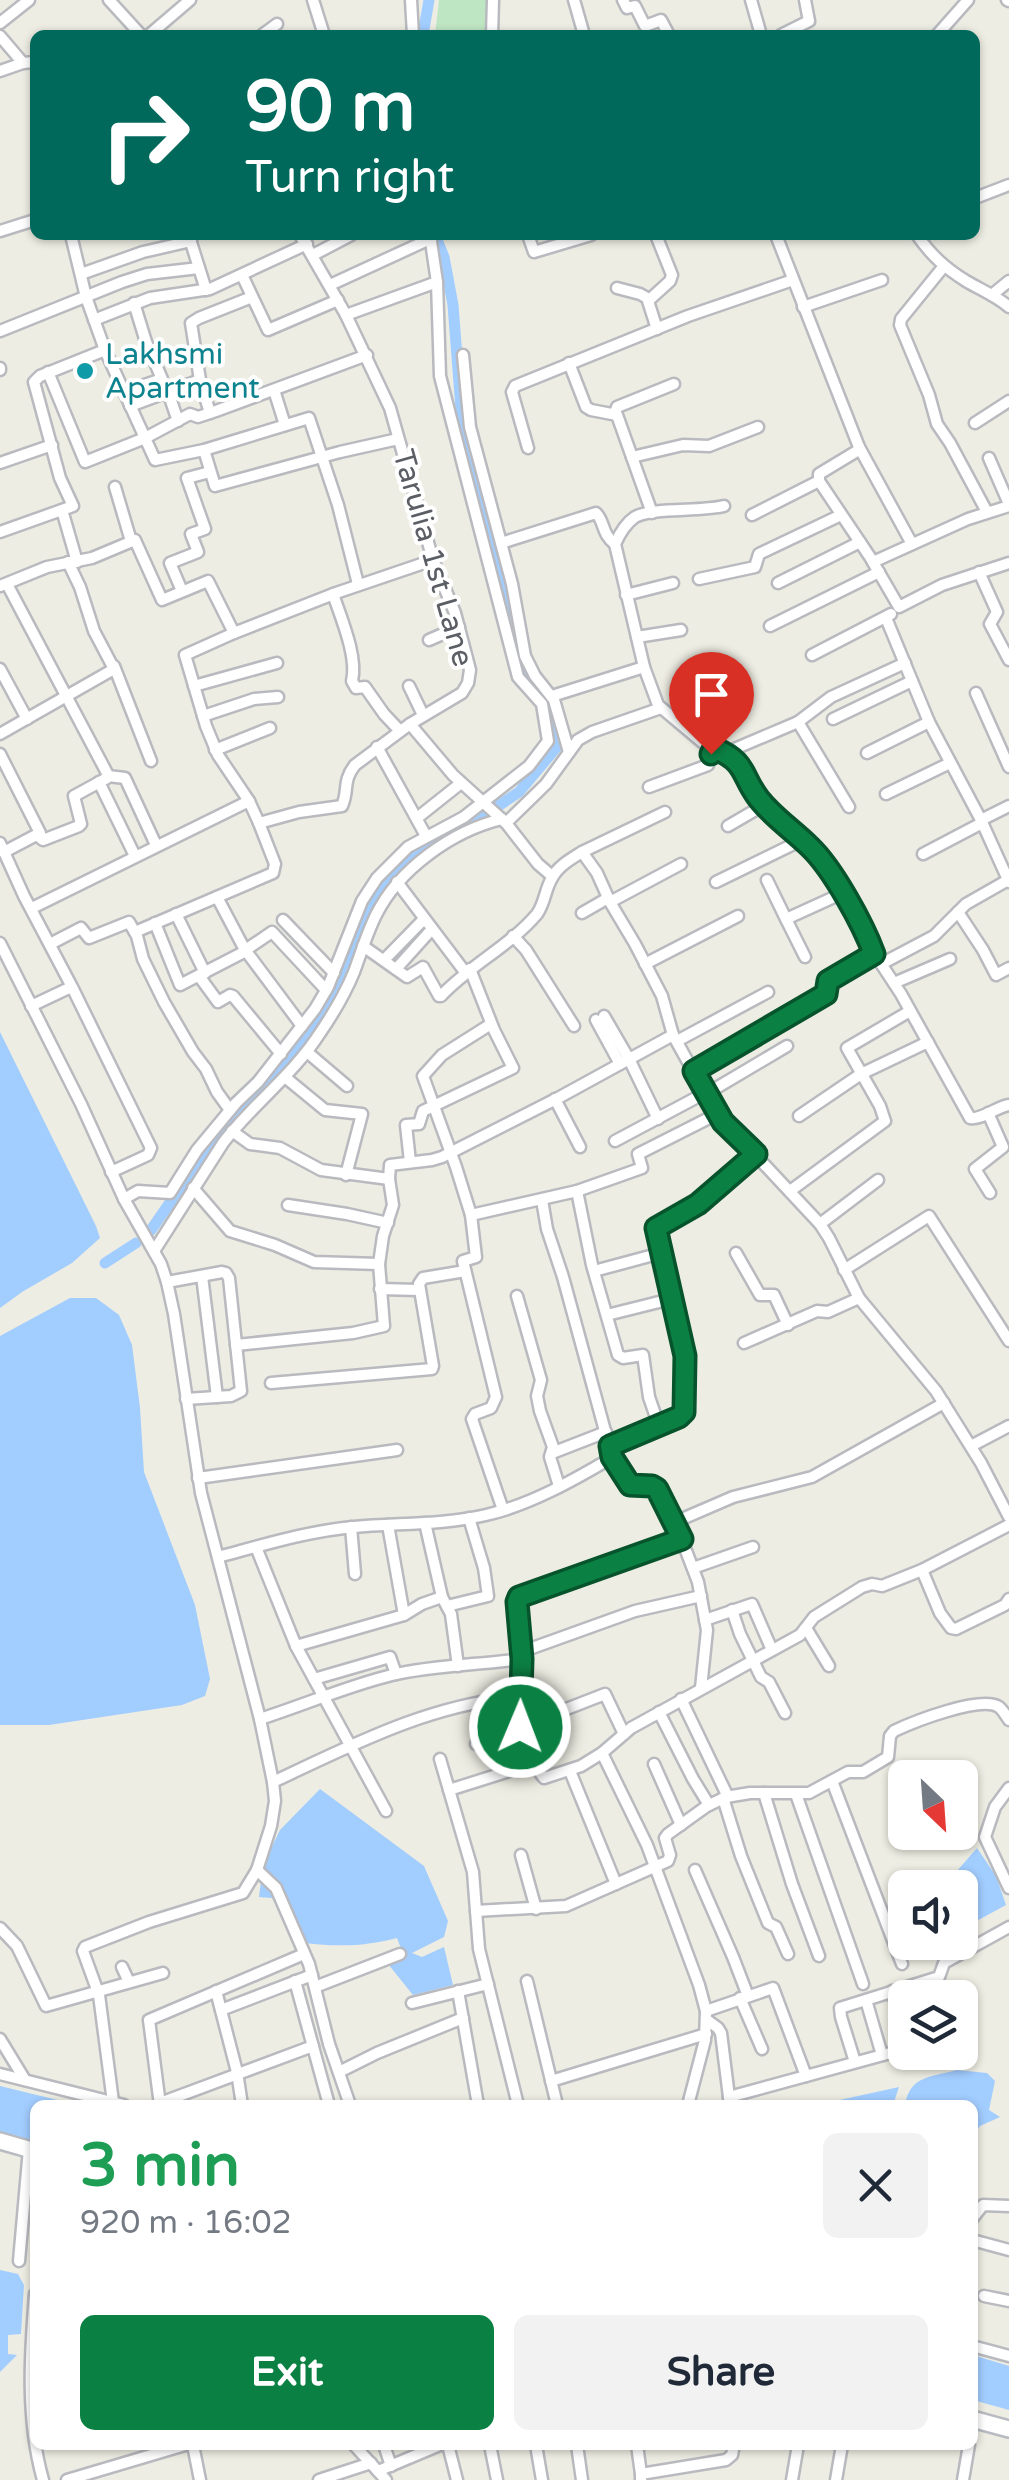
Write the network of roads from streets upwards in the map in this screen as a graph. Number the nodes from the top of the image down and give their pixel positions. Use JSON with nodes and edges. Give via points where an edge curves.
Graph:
{"nodes":[{"id":1,"x":30,"y":0,"type":"edge"},
{"id":2,"x":109,"y":0,"type":"edge"},
{"id":3,"x":313,"y":0,"type":"edge"},
{"id":4,"x":411,"y":0,"type":"edge"},
{"id":5,"x":493,"y":0,"type":"edge"},
{"id":6,"x":574,"y":0,"type":"edge"},
{"id":7,"x":623,"y":0,"type":"edge"},
{"id":8,"x":751,"y":0,"type":"edge"},
{"id":9,"x":805,"y":0,"type":"edge"},
{"id":10,"x":968,"y":0,"type":"edge"},
{"id":11,"x":182,"y":2,"type":"edge"},
{"id":12,"x":0,"y":23,"type":"edge"},
{"id":13,"x":277,"y":24,"type":"dead end"},
{"id":14,"x":136,"y":30,"type":"edge"},
{"id":15,"x":155,"y":30,"type":"edge"},
{"id":16,"x":269,"y":30,"type":"edge"},
{"id":17,"x":322,"y":30,"type":"edge"},
{"id":18,"x":413,"y":30,"type":"edge"},
{"id":19,"x":492,"y":30,"type":"edge"},
{"id":20,"x":583,"y":30,"type":"edge"},
{"id":21,"x":667,"y":30,"type":"edge"},
{"id":22,"x":760,"y":30,"type":"edge"},
{"id":23,"x":792,"y":30,"type":"edge"},
{"id":24,"x":941,"y":30,"type":"edge"},
{"id":25,"x":0,"y":36,"type":"edge"},
{"id":26,"x":30,"y":64,"type":"edge"},
{"id":27,"x":30,"y":65,"type":"edge"},
{"id":28,"x":0,"y":71,"type":"edge"},
{"id":29,"x":1009,"y":185,"type":"edge"},
{"id":30,"x":980,"y":196,"type":"edge"},
{"id":31,"x":30,"y":222,"type":"edge"},
{"id":32,"x":0,"y":231,"type":"edge"},
{"id":33,"x":72,"y":240,"type":"edge"},
{"id":34,"x":182,"y":240,"type":"edge"},
{"id":35,"x":190,"y":240,"type":"edge"},
{"id":36,"x":423,"y":240,"type":"edge"},
{"id":37,"x":432,"y":240,"type":"edge"},
{"id":38,"x":530,"y":240,"type":"edge"},
{"id":39,"x":575,"y":240,"type":"edge"},
{"id":40,"x":658,"y":240,"type":"edge"},
{"id":41,"x":778,"y":240,"type":"edge"},
{"id":42,"x":920,"y":240,"type":"edge"},
{"id":43,"x":306,"y":245,"type":"edge"},
{"id":44,"x":944,"y":266,"type":"junction"},
{"id":45,"x":199,"y":268,"type":"junction"},
{"id":46,"x":80,"y":274,"type":"junction"},
{"id":47,"x":242,"y":275,"type":"junction"},
{"id":48,"x":793,"y":280,"type":"junction"},
{"id":49,"x":882,"y":280,"type":"dead end"},
{"id":50,"x":1009,"y":280,"type":"edge"},
{"id":51,"x":437,"y":282,"type":"junction"},
{"id":52,"x":330,"y":285,"type":"junction"},
{"id":53,"x":219,"y":286,"type":"junction"},
{"id":54,"x":617,"y":288,"type":"dead end"},
{"id":55,"x":206,"y":290,"type":"junction"},
{"id":56,"x":993,"y":294,"type":"junction"},
{"id":57,"x":86,"y":297,"type":"junction"},
{"id":58,"x":252,"y":297,"type":"junction"},
{"id":59,"x":649,"y":299,"type":"junction"},
{"id":60,"x":338,"y":300,"type":"junction"},
{"id":61,"x":134,"y":303,"type":"junction"},
{"id":62,"x":227,"y":306,"type":"junction"},
{"id":63,"x":803,"y":307,"type":"junction"},
{"id":64,"x":1009,"y":307,"type":"edge"},
{"id":65,"x":346,"y":315,"type":"junction"},
{"id":66,"x":94,"y":320,"type":"junction"},
{"id":67,"x":657,"y":329,"type":"junction"},
{"id":68,"x":0,"y":332,"type":"edge"},
{"id":69,"x":105,"y":350,"type":"junction"},
{"id":70,"x":366,"y":355,"type":"junction"},
{"id":71,"x":462,"y":355,"type":"dead end"},
{"id":72,"x":568,"y":364,"type":"junction"},
{"id":73,"x":48,"y":372,"type":"junction"},
{"id":74,"x":200,"y":380,"type":"junction"},
{"id":75,"x":674,"y":384,"type":"dead end"},
{"id":76,"x":274,"y":390,"type":"junction"},
{"id":77,"x":124,"y":392,"type":"junction"},
{"id":78,"x":168,"y":392,"type":"junction"},
{"id":79,"x":1009,"y":401,"type":"edge"},
{"id":80,"x":130,"y":406,"type":"junction"},
{"id":81,"x":210,"y":413,"type":"junction"},
{"id":82,"x":615,"y":413,"type":"junction"},
{"id":83,"x":178,"y":421,"type":"junction"},
{"id":84,"x":975,"y":423,"type":"dead end"},
{"id":85,"x":285,"y":425,"type":"junction"},
{"id":86,"x":758,"y":428,"type":"dead end"},
{"id":87,"x":145,"y":438,"type":"junction"},
{"id":88,"x":398,"y":439,"type":"junction"},
{"id":89,"x":52,"y":444,"type":"junction"},
{"id":90,"x":528,"y":448,"type":"dead end"},
{"id":91,"x":859,"y":448,"type":"junction"},
{"id":92,"x":204,"y":450,"type":"junction"},
{"id":93,"x":321,"y":457,"type":"junction"},
{"id":94,"x":632,"y":457,"type":"junction"},
{"id":95,"x":989,"y":458,"type":"dead end"},
{"id":96,"x":0,"y":463,"type":"edge"},
{"id":97,"x":210,"y":472,"type":"junction"},
{"id":98,"x":819,"y":481,"type":"junction"},
{"id":99,"x":115,"y":487,"type":"dead end"},
{"id":100,"x":1009,"y":505,"type":"edge"},
{"id":101,"x":724,"y":506,"type":"dead end"},
{"id":102,"x":62,"y":510,"type":"junction"},
{"id":103,"x":987,"y":512,"type":"junction"},
{"id":104,"x":652,"y":513,"type":"junction"},
{"id":105,"x":841,"y":514,"type":"junction"},
{"id":106,"x":752,"y":515,"type":"dead end"},
{"id":107,"x":0,"y":532,"type":"edge"},
{"id":108,"x":131,"y":541,"type":"junction"},
{"id":109,"x":860,"y":542,"type":"junction"},
{"id":110,"x":502,"y":543,"type":"junction"},
{"id":111,"x":615,"y":544,"type":"junction"},
{"id":112,"x":912,"y":544,"type":"junction"},
{"id":113,"x":433,"y":560,"type":"junction"},
{"id":114,"x":72,"y":562,"type":"junction"},
{"id":115,"x":1009,"y":563,"type":"edge"},
{"id":116,"x":876,"y":567,"type":"junction"},
{"id":117,"x":979,"y":572,"type":"junction"},
{"id":118,"x":700,"y":579,"type":"dead end"},
{"id":119,"x":673,"y":583,"type":"dead end"},
{"id":120,"x":778,"y":583,"type":"dead end"},
{"id":121,"x":358,"y":584,"type":"junction"},
{"id":122,"x":4,"y":585,"type":"edge"},
{"id":123,"x":182,"y":591,"type":"junction"},
{"id":124,"x":333,"y":594,"type":"junction"},
{"id":125,"x":626,"y":595,"type":"junction"},
{"id":126,"x":899,"y":607,"type":"junction"},
{"id":127,"x":886,"y":618,"type":"junction"},
{"id":128,"x":770,"y":626,"type":"dead end"},
{"id":129,"x":459,"y":627,"type":"junction"},
{"id":130,"x":682,"y":630,"type":"dead end"},
{"id":131,"x":234,"y":633,"type":"junction"},
{"id":132,"x":637,"y":637,"type":"junction"},
{"id":133,"x":430,"y":640,"type":"dead end"},
{"id":134,"x":812,"y":655,"type":"dead end"},
{"id":135,"x":1009,"y":660,"type":"edge"},
{"id":136,"x":277,"y":663,"type":"dead end"},
{"id":137,"x":905,"y":663,"type":"junction"},
{"id":138,"x":114,"y":666,"type":"junction"},
{"id":139,"x":644,"y":667,"type":"junction"},
{"id":140,"x":0,"y":669,"type":"edge"},
{"id":141,"x":912,"y":681,"type":"junction"},
{"id":142,"x":194,"y":686,"type":"junction"},
{"id":143,"x":410,"y":686,"type":"dead end"},
{"id":144,"x":976,"y":692,"type":"dead end"},
{"id":145,"x":67,"y":696,"type":"junction"},
{"id":146,"x":552,"y":696,"type":"junction"},
{"id":147,"x":278,"y":697,"type":"dead end"},
{"id":148,"x":661,"y":708,"type":"junction"},
{"id":149,"x":424,"y":715,"type":"junction"},
{"id":150,"x":203,"y":716,"type":"junction"},
{"id":151,"x":27,"y":719,"type":"junction"},
{"id":152,"x":834,"y":719,"type":"dead end"},
{"id":153,"x":798,"y":722,"type":"junction"},
{"id":154,"x":930,"y":722,"type":"junction"},
{"id":155,"x":270,"y":728,"type":"dead end"},
{"id":156,"x":405,"y":728,"type":"junction"},
{"id":157,"x":0,"y":734,"type":"edge"},
{"id":158,"x":377,"y":747,"type":"junction"},
{"id":159,"x":216,"y":750,"type":"junction"},
{"id":160,"x":720,"y":751,"type":"junction"},
{"id":161,"x":569,"y":752,"type":"junction"},
{"id":162,"x":867,"y":753,"type":"dead end"},
{"id":163,"x":0,"y":754,"type":"edge"},
{"id":164,"x":150,"y":761,"type":"dead end"},
{"id":165,"x":950,"y":763,"type":"junction"},
{"id":166,"x":1009,"y":767,"type":"edge"},
{"id":167,"x":104,"y":779,"type":"junction"},
{"id":168,"x":462,"y":783,"type":"junction"},
{"id":169,"x":649,"y":787,"type":"dead end"},
{"id":170,"x":886,"y":794,"type":"dead end"},
{"id":171,"x":249,"y":801,"type":"junction"},
{"id":172,"x":764,"y":804,"type":"junction"},
{"id":173,"x":484,"y":805,"type":"junction"},
{"id":174,"x":1009,"y":806,"type":"edge"},
{"id":175,"x":849,"y":807,"type":"dead end"},
{"id":176,"x":665,"y":812,"type":"dead end"},
{"id":177,"x":417,"y":818,"type":"junction"},
{"id":178,"x":502,"y":820,"type":"junction"},
{"id":179,"x":982,"y":821,"type":"junction"},
{"id":180,"x":258,"y":823,"type":"junction"},
{"id":181,"x":728,"y":826,"type":"dead end"},
{"id":182,"x":38,"y":836,"type":"junction"},
{"id":183,"x":426,"y":836,"type":"junction"},
{"id":184,"x":802,"y":840,"type":"junction"},
{"id":185,"x":156,"y":845,"type":"junction"},
{"id":186,"x":2,"y":847,"type":"edge"},
{"id":187,"x":582,"y":852,"type":"junction"},
{"id":188,"x":923,"y":854,"type":"dead end"},
{"id":189,"x":135,"y":856,"type":"junction"},
{"id":190,"x":681,"y":864,"type":"dead end"},
{"id":191,"x":552,"y":876,"type":"junction"},
{"id":192,"x":767,"y":880,"type":"dead end"},
{"id":193,"x":1009,"y":881,"type":"edge"},
{"id":194,"x":397,"y":882,"type":"junction"},
{"id":195,"x":716,"y":882,"type":"dead end"},
{"id":196,"x":843,"y":894,"type":"junction"},
{"id":197,"x":217,"y":896,"type":"junction"},
{"id":198,"x":609,"y":900,"type":"junction"},
{"id":199,"x":32,"y":908,"type":"junction"},
{"id":200,"x":958,"y":912,"type":"junction"},
{"id":201,"x":176,"y":914,"type":"junction"},
{"id":202,"x":582,"y":914,"type":"dead end"},
{"id":203,"x":738,"y":916,"type":"dead end"},
{"id":204,"x":424,"y":919,"type":"junction"},
{"id":205,"x":786,"y":919,"type":"junction"},
{"id":206,"x":282,"y":920,"type":"dead end"},
{"id":207,"x":155,"y":923,"type":"junction"},
{"id":208,"x":432,"y":929,"type":"junction"},
{"id":209,"x":135,"y":932,"type":"junction"},
{"id":210,"x":513,"y":936,"type":"junction"},
{"id":211,"x":0,"y":942,"type":"edge"},
{"id":212,"x":50,"y":944,"type":"junction"},
{"id":213,"x":363,"y":946,"type":"junction"},
{"id":214,"x":244,"y":950,"type":"junction"},
{"id":215,"x":804,"y":958,"type":"dead end"},
{"id":216,"x":878,"y":959,"type":"junction"},
{"id":217,"x":950,"y":959,"type":"dead end"},
{"id":218,"x":384,"y":960,"type":"junction"},
{"id":219,"x":645,"y":964,"type":"junction"},
{"id":220,"x":1009,"y":968,"type":"edge"},
{"id":221,"x":396,"y":969,"type":"junction"},
{"id":222,"x":467,"y":971,"type":"junction"},
{"id":223,"x":334,"y":973,"type":"junction"},
{"id":224,"x":202,"y":975,"type":"junction"},
{"id":225,"x":894,"y":983,"type":"junction"},
{"id":226,"x":67,"y":988,"type":"dead end"},
{"id":227,"x":326,"y":990,"type":"junction"},
{"id":228,"x":768,"y":992,"type":"dead end"},
{"id":229,"x":32,"y":1006,"type":"junction"},
{"id":230,"x":910,"y":1011,"type":"junction"},
{"id":231,"x":600,"y":1018,"type":"dead end"},
{"id":232,"x":491,"y":1024,"type":"junction"},
{"id":233,"x":302,"y":1026,"type":"junction"},
{"id":234,"x":574,"y":1026,"type":"dead end"},
{"id":235,"x":675,"y":1038,"type":"junction"},
{"id":236,"x":928,"y":1042,"type":"junction"},
{"id":237,"x":787,"y":1046,"type":"dead end"},
{"id":238,"x":306,"y":1052,"type":"junction"},
{"id":239,"x":281,"y":1054,"type":"junction"},
{"id":240,"x":624,"y":1062,"type":"junction"},
{"id":241,"x":694,"y":1071,"type":"junction"},
{"id":242,"x":861,"y":1074,"type":"junction"},
{"id":243,"x":286,"y":1078,"type":"junction"},
{"id":244,"x":347,"y":1086,"type":"dead end"},
{"id":245,"x":706,"y":1094,"type":"junction"},
{"id":246,"x":555,"y":1099,"type":"junction"},
{"id":247,"x":1009,"y":1105,"type":"edge"},
{"id":248,"x":435,"y":1106,"type":"junction"},
{"id":249,"x":230,"y":1110,"type":"junction"},
{"id":250,"x":988,"y":1113,"type":"junction"},
{"id":251,"x":717,"y":1114,"type":"junction"},
{"id":252,"x":800,"y":1116,"type":"dead end"},
{"id":253,"x":658,"y":1119,"type":"junction"},
{"id":254,"x":232,"y":1131,"type":"junction"},
{"id":255,"x":616,"y":1141,"type":"dead end"},
{"id":256,"x":580,"y":1147,"type":"dead end"},
{"id":257,"x":450,"y":1153,"type":"junction"},
{"id":258,"x":756,"y":1154,"type":"junction"},
{"id":259,"x":410,"y":1162,"type":"junction"},
{"id":260,"x":111,"y":1172,"type":"junction"},
{"id":261,"x":346,"y":1175,"type":"junction"},
{"id":262,"x":389,"y":1180,"type":"junction"},
{"id":263,"x":878,"y":1180,"type":"dead end"},
{"id":264,"x":193,"y":1188,"type":"junction"},
{"id":265,"x":578,"y":1191,"type":"junction"},
{"id":266,"x":790,"y":1191,"type":"junction"},
{"id":267,"x":990,"y":1193,"type":"dead end"},
{"id":268,"x":124,"y":1198,"type":"junction"},
{"id":269,"x":542,"y":1200,"type":"junction"},
{"id":270,"x":288,"y":1206,"type":"dead end"},
{"id":271,"x":471,"y":1216,"type":"junction"},
{"id":272,"x":388,"y":1223,"type":"junction"},
{"id":273,"x":820,"y":1224,"type":"junction"},
{"id":274,"x":154,"y":1251,"type":"junction"},
{"id":275,"x":736,"y":1252,"type":"dead end"},
{"id":276,"x":662,"y":1253,"type":"junction"},
{"id":277,"x":379,"y":1264,"type":"junction"},
{"id":278,"x":844,"y":1270,"type":"junction"},
{"id":279,"x":466,"y":1271,"type":"junction"},
{"id":280,"x":594,"y":1271,"type":"junction"},
{"id":281,"x":202,"y":1276,"type":"junction"},
{"id":282,"x":167,"y":1282,"type":"junction"},
{"id":283,"x":380,"y":1289,"type":"junction"},
{"id":284,"x":419,"y":1290,"type":"junction"},
{"id":285,"x":517,"y":1296,"type":"dead end"},
{"id":286,"x":671,"y":1298,"type":"junction"},
{"id":287,"x":859,"y":1298,"type":"junction"},
{"id":288,"x":606,"y":1315,"type":"junction"},
{"id":289,"x":788,"y":1325,"type":"junction"},
{"id":290,"x":1009,"y":1341,"type":"edge"},
{"id":291,"x":744,"y":1343,"type":"dead end"},
{"id":292,"x":236,"y":1345,"type":"junction"},
{"id":293,"x":271,"y":1383,"type":"dead end"},
{"id":294,"x":216,"y":1398,"type":"junction"},
{"id":295,"x":186,"y":1399,"type":"junction"},
{"id":296,"x":944,"y":1403,"type":"junction"},
{"id":297,"x":659,"y":1426,"type":"junction"},
{"id":298,"x":1009,"y":1426,"type":"edge"},
{"id":299,"x":606,"y":1432,"type":"junction"},
{"id":300,"x":971,"y":1446,"type":"junction"},
{"id":301,"x":397,"y":1450,"type":"dead end"},
{"id":302,"x":611,"y":1452,"type":"junction"},
{"id":303,"x":552,"y":1453,"type":"junction"},
{"id":304,"x":198,"y":1478,"type":"junction"},
{"id":305,"x":559,"y":1486,"type":"junction"},
{"id":306,"x":503,"y":1510,"type":"junction"},
{"id":307,"x":469,"y":1518,"type":"junction"},
{"id":308,"x":1009,"y":1518,"type":"edge"},
{"id":309,"x":674,"y":1522,"type":"junction"},
{"id":310,"x":425,"y":1523,"type":"junction"},
{"id":311,"x":388,"y":1525,"type":"junction"},
{"id":312,"x":1009,"y":1526,"type":"edge"},
{"id":313,"x":351,"y":1527,"type":"junction"},
{"id":314,"x":682,"y":1539,"type":"junction"},
{"id":315,"x":256,"y":1546,"type":"junction"},
{"id":316,"x":753,"y":1547,"type":"dead end"},
{"id":317,"x":218,"y":1557,"type":"junction"},
{"id":318,"x":692,"y":1568,"type":"junction"},
{"id":319,"x":922,"y":1570,"type":"junction"},
{"id":320,"x":355,"y":1574,"type":"dead end"},
{"id":321,"x":701,"y":1596,"type":"junction"},
{"id":322,"x":1009,"y":1600,"type":"edge"},
{"id":323,"x":445,"y":1601,"type":"junction"},
{"id":324,"x":732,"y":1610,"type":"junction"},
{"id":325,"x":404,"y":1616,"type":"junction"},
{"id":326,"x":705,"y":1620,"type":"junction"},
{"id":327,"x":806,"y":1628,"type":"junction"},
{"id":328,"x":296,"y":1646,"type":"junction"},
{"id":329,"x":772,"y":1650,"type":"junction"},
{"id":330,"x":522,"y":1655,"type":"junction"},
{"id":331,"x":754,"y":1660,"type":"junction"},
{"id":332,"x":458,"y":1666,"type":"junction"},
{"id":333,"x":829,"y":1666,"type":"dead end"},
{"id":334,"x":396,"y":1674,"type":"junction"},
{"id":335,"x":314,"y":1680,"type":"junction"},
{"id":336,"x":701,"y":1688,"type":"junction"},
{"id":337,"x":324,"y":1696,"type":"junction"},
{"id":338,"x":519,"y":1697,"type":"junction"},
{"id":339,"x":681,"y":1700,"type":"junction"},
{"id":340,"x":659,"y":1712,"type":"junction"},
{"id":341,"x":786,"y":1712,"type":"dead end"},
{"id":342,"x":260,"y":1719,"type":"junction"},
{"id":343,"x":1009,"y":1720,"type":"edge"},
{"id":344,"x":520,"y":1729,"type":"junction"},
{"id":345,"x":624,"y":1734,"type":"junction"},
{"id":346,"x":476,"y":1744,"type":"dead end"},
{"id":347,"x":350,"y":1747,"type":"junction"},
{"id":348,"x":602,"y":1753,"type":"junction"},
{"id":349,"x":440,"y":1759,"type":"dead end"},
{"id":350,"x":535,"y":1764,"type":"junction"},
{"id":351,"x":654,"y":1764,"type":"dead end"},
{"id":352,"x":570,"y":1770,"type":"junction"},
{"id":353,"x":832,"y":1780,"type":"junction"},
{"id":354,"x":272,"y":1782,"type":"junction"},
{"id":355,"x":1009,"y":1788,"type":"edge"},
{"id":356,"x":449,"y":1790,"type":"junction"},
{"id":357,"x":764,"y":1793,"type":"junction"},
{"id":358,"x":796,"y":1794,"type":"junction"},
{"id":359,"x":726,"y":1797,"type":"junction"},
{"id":360,"x":709,"y":1805,"type":"junction"},
{"id":361,"x":386,"y":1811,"type":"dead end"},
{"id":362,"x":680,"y":1824,"type":"junction"},
{"id":363,"x":521,"y":1855,"type":"dead end"},
{"id":364,"x":1009,"y":1860,"type":"edge"},
{"id":365,"x":654,"y":1866,"type":"junction"},
{"id":366,"x":997,"y":1866,"type":"junction"},
{"id":367,"x":257,"y":1870,"type":"junction"},
{"id":368,"x":695,"y":1870,"type":"dead end"},
{"id":369,"x":616,"y":1884,"type":"junction"},
{"id":370,"x":1009,"y":1888,"type":"edge"},
{"id":371,"x":536,"y":1909,"type":"junction"},
{"id":372,"x":476,"y":1911,"type":"junction"},
{"id":373,"x":1009,"y":1926,"type":"edge"},
{"id":374,"x":0,"y":1928,"type":"edge"},
{"id":375,"x":304,"y":1954,"type":"junction"},
{"id":376,"x":400,"y":1954,"type":"dead end"},
{"id":377,"x":788,"y":1954,"type":"dead end"},
{"id":378,"x":819,"y":1956,"type":"dead end"},
{"id":379,"x":902,"y":1964,"type":"dead end"},
{"id":380,"x":122,"y":1967,"type":"dead end"},
{"id":381,"x":163,"y":1973,"type":"dead end"},
{"id":382,"x":927,"y":1980,"type":"edge"},
{"id":383,"x":295,"y":1981,"type":"junction"},
{"id":384,"x":314,"y":1981,"type":"junction"},
{"id":385,"x":527,"y":1981,"type":"dead end"},
{"id":386,"x":129,"y":1982,"type":"junction"},
{"id":387,"x":488,"y":1984,"type":"junction"},
{"id":388,"x":863,"y":1984,"type":"dead end"},
{"id":389,"x":216,"y":1990,"type":"junction"},
{"id":390,"x":98,"y":1991,"type":"junction"},
{"id":391,"x":458,"y":1992,"type":"junction"},
{"id":392,"x":888,"y":1992,"type":"edge"},
{"id":393,"x":744,"y":1997,"type":"junction"},
{"id":394,"x":866,"y":2000,"type":"junction"},
{"id":395,"x":412,"y":2003,"type":"dead end"},
{"id":396,"x":221,"y":2010,"type":"junction"},
{"id":397,"x":706,"y":2016,"type":"junction"},
{"id":398,"x":463,"y":2018,"type":"junction"},
{"id":399,"x":706,"y":2034,"type":"junction"},
{"id":400,"x":0,"y":2039,"type":"edge"},
{"id":401,"x":313,"y":2046,"type":"junction"},
{"id":402,"x":762,"y":2049,"type":"dead end"},
{"id":403,"x":888,"y":2053,"type":"edge"},
{"id":404,"x":882,"y":2055,"type":"junction"},
{"id":405,"x":856,"y":2062,"type":"junction"},
{"id":406,"x":339,"y":2072,"type":"junction"},
{"id":407,"x":0,"y":2074,"type":"edge"},
{"id":408,"x":237,"y":2074,"type":"junction"},
{"id":409,"x":806,"y":2076,"type":"junction"},
{"id":410,"x":26,"y":2081,"type":"junction"},
{"id":411,"x":551,"y":2081,"type":"junction"},
{"id":412,"x":103,"y":2100,"type":"edge"},
{"id":413,"x":118,"y":2100,"type":"edge"},
{"id":414,"x":159,"y":2100,"type":"edge"},
{"id":415,"x":170,"y":2100,"type":"edge"},
{"id":416,"x":241,"y":2100,"type":"edge"},
{"id":417,"x":328,"y":2100,"type":"edge"},
{"id":418,"x":348,"y":2100,"type":"edge"},
{"id":419,"x":477,"y":2100,"type":"edge"},
{"id":420,"x":517,"y":2100,"type":"edge"},
{"id":421,"x":555,"y":2100,"type":"edge"},
{"id":422,"x":689,"y":2100,"type":"edge"},
{"id":423,"x":729,"y":2100,"type":"edge"},
{"id":424,"x":732,"y":2100,"type":"edge"},
{"id":425,"x":0,"y":2142,"type":"edge"},
{"id":426,"x":30,"y":2150,"type":"edge"},
{"id":427,"x":30,"y":2167,"type":"edge"},
{"id":428,"x":1009,"y":2206,"type":"edge"},
{"id":429,"x":978,"y":2211,"type":"edge"},
{"id":430,"x":978,"y":2242,"type":"edge"},
{"id":431,"x":1009,"y":2250,"type":"edge"},
{"id":432,"x":19,"y":2261,"type":"dead end"},
{"id":433,"x":984,"y":2296,"type":"dead end"},
{"id":434,"x":1009,"y":2301,"type":"edge"},
{"id":435,"x":978,"y":2348,"type":"edge"},
{"id":436,"x":1009,"y":2356,"type":"edge"},
{"id":437,"x":978,"y":2423,"type":"edge"},
{"id":438,"x":1009,"y":2430,"type":"edge"},
{"id":439,"x":36,"y":2450,"type":"edge"},
{"id":440,"x":168,"y":2450,"type":"edge"},
{"id":441,"x":194,"y":2450,"type":"edge"},
{"id":442,"x":359,"y":2450,"type":"edge"},
{"id":443,"x":385,"y":2450,"type":"edge"},
{"id":444,"x":427,"y":2450,"type":"edge"},
{"id":445,"x":449,"y":2450,"type":"edge"},
{"id":446,"x":491,"y":2450,"type":"edge"},
{"id":447,"x":537,"y":2450,"type":"edge"},
{"id":448,"x":578,"y":2450,"type":"edge"},
{"id":449,"x":638,"y":2450,"type":"edge"},
{"id":450,"x":733,"y":2450,"type":"edge"},
{"id":451,"x":797,"y":2450,"type":"edge"},
{"id":452,"x":841,"y":2450,"type":"edge"},
{"id":453,"x":968,"y":2450,"type":"edge"},
{"id":454,"x":390,"y":2466,"type":"junction"},
{"id":455,"x":378,"y":2471,"type":"edge"},
{"id":456,"x":641,"y":2477,"type":"edge"},
{"id":457,"x":43,"y":2480,"type":"edge"},
{"id":458,"x":66,"y":2480,"type":"edge"},
{"id":459,"x":200,"y":2480,"type":"edge"},
{"id":460,"x":319,"y":2480,"type":"edge"},
{"id":461,"x":457,"y":2480,"type":"edge"},
{"id":462,"x":497,"y":2480,"type":"edge"},
{"id":463,"x":542,"y":2480,"type":"edge"},
{"id":464,"x":582,"y":2480,"type":"edge"},
{"id":465,"x":792,"y":2480,"type":"edge"},
{"id":466,"x":836,"y":2480,"type":"edge"},
{"id":467,"x":963,"y":2480,"type":"edge"}],
"edges":[{"from":1,"to":12,"type":"street"},
{"from":2,"to":14,"type":"street"},
{"from":3,"to":17,"type":"street"},
{"from":4,"to":18,"type":"street"},
{"from":5,"to":19,"type":"street"},
{"from":6,"to":20,"type":"street"},
{"from":7,"to":21,"type":"street","via":[[627,8],[635,6],[644,26],[661,20]]},
{"from":8,"to":22,"type":"street"},
{"from":9,"to":23,"type":"street","via":[[809,22]]},
{"from":10,"to":24,"type":"street"},
{"from":11,"to":15,"type":"street"},
{"from":13,"to":16,"type":"street"},
{"from":25,"to":26,"type":"street"},
{"from":27,"to":28,"type":"street"},
{"from":29,"to":30,"type":"street"},
{"from":31,"to":32,"type":"street"},
{"from":33,"to":46,"type":"street"},
{"from":34,"to":46,"type":"street"},
{"from":35,"to":45,"type":"street"},
{"from":36,"to":52,"type":"street"},
{"from":37,"to":51,"type":"street"},
{"from":38,"to":39,"type":"street","via":[[536,252]]},
{"from":40,"to":59,"type":"street","via":[[672,278]]},
{"from":41,"to":48,"type":"street"},
{"from":42,"to":44,"type":"street"},
{"from":43,"to":47,"type":"street"},
{"from":43,"to":52,"type":"street","name":"Tarulia 1st Lane"},
{"from":44,"to":56,"type":"street"},
{"from":44,"to":103,"type":"street","via":[[900,325],[937,424]]},
{"from":45,"to":55,"type":"street"},
{"from":45,"to":57,"type":"street","via":[[134,278]]},
{"from":46,"to":57,"type":"street"},
{"from":47,"to":53,"type":"street"},
{"from":47,"to":58,"type":"street"},
{"from":48,"to":63,"type":"street"},
{"from":48,"to":67,"type":"street"},
{"from":49,"to":63,"type":"street"},
{"from":50,"to":56,"type":"street"},
{"from":51,"to":65,"type":"street"},
{"from":51,"to":173,"type":"street","via":[[440,376],[518,677],[542,704],[548,741]]},
{"from":52,"to":60,"type":"street","name":"Tarulia 1st Lane"},
{"from":53,"to":55,"type":"street"},
{"from":53,"to":62,"type":"street"},
{"from":54,"to":59,"type":"street"},
{"from":55,"to":61,"type":"street"},
{"from":56,"to":64,"type":"street"},
{"from":57,"to":66,"type":"street"},
{"from":57,"to":68,"type":"street"},
{"from":58,"to":60,"type":"street","via":[[268,330]]},
{"from":58,"to":62,"type":"street"},
{"from":59,"to":67,"type":"street"},
{"from":60,"to":65,"type":"street","name":"Tarulia 1st Lane"},
{"from":61,"to":66,"type":"street"},
{"from":61,"to":77,"type":"street","via":[[162,379]]},
{"from":62,"to":74,"type":"street","via":[[191,323]]},
{"from":63,"to":91,"type":"street"},
{"from":65,"to":70,"type":"street","name":"Tarulia 1st Lane"},
{"from":66,"to":69,"type":"street"},
{"from":67,"to":72,"type":"street"},
{"from":69,"to":73,"type":"street"},
{"from":69,"to":77,"type":"street"},
{"from":70,"to":76,"type":"street"},
{"from":70,"to":88,"type":"street","name":"Tarulia 1st Lane"},
{"from":71,"to":110,"type":"street","via":[[470,427]]},
{"from":72,"to":82,"type":"street","via":[[586,407]]},
{"from":72,"to":90,"type":"street","via":[[513,389]]},
{"from":73,"to":87,"type":"street","via":[[85,462]]},
{"from":73,"to":89,"type":"street","via":[[34,382]]},
{"from":74,"to":78,"type":"street"},
{"from":74,"to":81,"type":"street"},
{"from":75,"to":82,"type":"street"},
{"from":76,"to":81,"type":"street"},
{"from":76,"to":85,"type":"street"},
{"from":77,"to":80,"type":"street"},
{"from":78,"to":80,"type":"street"},
{"from":78,"to":83,"type":"street"},
{"from":79,"to":84,"type":"street"},
{"from":80,"to":87,"type":"street"},
{"from":81,"to":83,"type":"street"},
{"from":82,"to":94,"type":"street"},
{"from":83,"to":87,"type":"street"},
{"from":85,"to":92,"type":"street"},
{"from":85,"to":93,"type":"street","via":[[308,418]]},
{"from":86,"to":94,"type":"street","via":[[709,446]]},
{"from":87,"to":92,"type":"street","via":[[157,462]]},
{"from":88,"to":93,"type":"street"},
{"from":88,"to":113,"type":"street","name":"Tarulia 1st Lane"},
{"from":89,"to":96,"type":"street"},
{"from":89,"to":102,"type":"street","via":[[72,505]]},
{"from":91,"to":98,"type":"street"},
{"from":91,"to":112,"type":"street"},
{"from":92,"to":97,"type":"street"},
{"from":93,"to":97,"type":"street","via":[[215,486]]},
{"from":93,"to":121,"type":"street"},
{"from":94,"to":104,"type":"street"},
{"from":95,"to":100,"type":"street"},
{"from":97,"to":123,"type":"street","via":[[187,478],[206,529],[191,534],[198,552],[170,563]]},
{"from":98,"to":105,"type":"street"},
{"from":98,"to":106,"type":"street"},
{"from":99,"to":108,"type":"street"},
{"from":100,"to":103,"type":"street"},
{"from":101,"to":104,"type":"street"},
{"from":102,"to":107,"type":"street"},
{"from":102,"to":114,"type":"street"},
{"from":103,"to":112,"type":"street"},
{"from":104,"to":111,"type":"street","via":[[635,517]]},
{"from":105,"to":109,"type":"street"},
{"from":105,"to":118,"type":"street","via":[[758,554],[755,567]]},
{"from":108,"to":114,"type":"street"},
{"from":108,"to":123,"type":"street","via":[[138,542],[162,600]]},
{"from":109,"to":116,"type":"street"},
{"from":109,"to":120,"type":"street"},
{"from":110,"to":111,"type":"street","via":[[596,514]]},
{"from":110,"to":146,"type":"street","via":[[524,656]]},
{"from":111,"to":125,"type":"street"},
{"from":112,"to":116,"type":"street"},
{"from":113,"to":121,"type":"street"},
{"from":113,"to":129,"type":"street","name":"Tarulia 1st Lane"},
{"from":114,"to":122,"type":"street"},
{"from":114,"to":138,"type":"street","via":[[94,631]]},
{"from":115,"to":117,"type":"street"},
{"from":116,"to":126,"type":"street"},
{"from":116,"to":128,"type":"street"},
{"from":117,"to":126,"type":"street"},
{"from":117,"to":135,"type":"street","via":[[998,612],[990,624]]},
{"from":119,"to":125,"type":"street"},
{"from":121,"to":124,"type":"street"},
{"from":122,"to":145,"type":"street"},
{"from":123,"to":131,"type":"street","via":[[208,581]]},
{"from":124,"to":131,"type":"street"},
{"from":124,"to":156,"type":"street","via":[[352,681]]},
{"from":125,"to":132,"type":"street"},
{"from":126,"to":127,"type":"street"},
{"from":127,"to":134,"type":"street"},
{"from":127,"to":137,"type":"street"},
{"from":129,"to":133,"type":"street"},
{"from":129,"to":149,"type":"street","name":"Tarulia 1st Lane","via":[[468,683]]},
{"from":130,"to":132,"type":"street"},
{"from":131,"to":142,"type":"street","via":[[185,656]]},
{"from":132,"to":139,"type":"street"},
{"from":136,"to":142,"type":"street"},
{"from":137,"to":141,"type":"street"},
{"from":137,"to":153,"type":"street","via":[[832,697]]},
{"from":138,"to":145,"type":"street"},
{"from":138,"to":164,"type":"street"},
{"from":139,"to":146,"type":"street"},
{"from":139,"to":148,"type":"street"},
{"from":140,"to":151,"type":"street"},
{"from":141,"to":152,"type":"street"},
{"from":141,"to":154,"type":"street"},
{"from":142,"to":150,"type":"street"},
{"from":143,"to":149,"type":"street"},
{"from":144,"to":166,"type":"street"},
{"from":145,"to":151,"type":"street"},
{"from":145,"to":167,"type":"street"},
{"from":146,"to":161,"type":"street"},
{"from":147,"to":150,"type":"street"},
{"from":148,"to":160,"type":"street"},
{"from":148,"to":161,"type":"street","via":[[592,732]]},
{"from":149,"to":156,"type":"street","name":"Tarulia 1st Lane"},
{"from":150,"to":159,"type":"street"},
{"from":151,"to":157,"type":"street"},
{"from":153,"to":160,"type":"street"},
{"from":153,"to":175,"type":"street"},
{"from":154,"to":162,"type":"street"},
{"from":154,"to":165,"type":"street"},
{"from":155,"to":159,"type":"street"},
{"from":156,"to":158,"type":"street","name":"Tarulia 1st Lane"},
{"from":156,"to":168,"type":"street"},
{"from":158,"to":177,"type":"street"},
{"from":158,"to":180,"type":"street","name":"Tarulia 1st Lane","via":[[348,773],[342,806]]},
{"from":159,"to":171,"type":"street"},
{"from":160,"to":169,"type":"street","via":[[708,765]]},
{"from":160,"to":172,"type":"street","via":[[739,763]]},
{"from":161,"to":178,"type":"street","via":[[546,784]]},
{"from":163,"to":182,"type":"street"},
{"from":165,"to":170,"type":"street"},
{"from":165,"to":179,"type":"street"},
{"from":167,"to":182,"type":"street","via":[[74,796],[80,825],[43,840]]},
{"from":167,"to":185,"type":"street","via":[[125,778]]},
{"from":167,"to":189,"type":"street"},
{"from":168,"to":173,"type":"street"},
{"from":168,"to":177,"type":"street"},
{"from":171,"to":180,"type":"street"},
{"from":171,"to":185,"type":"street"},
{"from":172,"to":181,"type":"street"},
{"from":172,"to":184,"type":"street"},
{"from":173,"to":178,"type":"street"},
{"from":173,"to":183,"type":"street"},
{"from":174,"to":179,"type":"street"},
{"from":176,"to":187,"type":"street"},
{"from":177,"to":183,"type":"street"},
{"from":178,"to":191,"type":"street"},
{"from":178,"to":194,"type":"street","via":[[452,841]]},
{"from":179,"to":188,"type":"street"},
{"from":179,"to":193,"type":"street"},
{"from":180,"to":197,"type":"street","via":[[273,873]]},
{"from":182,"to":186,"type":"street"},
{"from":183,"to":223,"type":"street","via":[[377,878]]},
{"from":184,"to":195,"type":"street"},
{"from":184,"to":196,"type":"street"},
{"from":185,"to":189,"type":"street"},
{"from":186,"to":199,"type":"street"},
{"from":187,"to":191,"type":"street"},
{"from":187,"to":198,"type":"street"},
{"from":189,"to":199,"type":"street"},
{"from":190,"to":198,"type":"street"},
{"from":191,"to":210,"type":"street","via":[[539,912]]},
{"from":192,"to":205,"type":"street"},
{"from":193,"to":200,"type":"street"},
{"from":194,"to":204,"type":"street"},
{"from":194,"to":213,"type":"street"},
{"from":196,"to":205,"type":"street"},
{"from":196,"to":216,"type":"street"},
{"from":197,"to":201,"type":"street"},
{"from":197,"to":214,"type":"street"},
{"from":198,"to":202,"type":"street"},
{"from":198,"to":219,"type":"street"},
{"from":199,"to":212,"type":"street"},
{"from":200,"to":216,"type":"street","via":[[934,936]]},
{"from":200,"to":220,"type":"street","via":[[996,975]]},
{"from":201,"to":207,"type":"street"},
{"from":201,"to":224,"type":"street"},
{"from":203,"to":219,"type":"street"},
{"from":204,"to":208,"type":"street"},
{"from":204,"to":218,"type":"street"},
{"from":205,"to":215,"type":"street"},
{"from":206,"to":223,"type":"street"},
{"from":207,"to":209,"type":"street"},
{"from":207,"to":224,"type":"street","via":[[179,984]]},
{"from":208,"to":221,"type":"street"},
{"from":208,"to":222,"type":"street"},
{"from":209,"to":212,"type":"street","via":[[127,922],[88,938],[81,928]]},
{"from":209,"to":249,"type":"street","via":[[154,981]]},
{"from":210,"to":222,"type":"street"},
{"from":210,"to":234,"type":"street"},
{"from":211,"to":229,"type":"street"},
{"from":212,"to":260,"type":"street","via":[[151,1148]]},
{"from":213,"to":218,"type":"street"},
{"from":213,"to":238,"type":"street","via":[[346,990]]},
{"from":214,"to":224,"type":"street"},
{"from":214,"to":227,"type":"street","via":[[271,932]]},
{"from":214,"to":233,"type":"street"},
{"from":216,"to":225,"type":"street"},
{"from":216,"to":241,"type":"street","via":[[828,981],[826,994]]},
{"from":217,"to":225,"type":"street"},
{"from":218,"to":221,"type":"street"},
{"from":219,"to":235,"type":"street"},
{"from":221,"to":222,"type":"street","via":[[408,977],[424,968],[440,997]]},
{"from":222,"to":232,"type":"street"},
{"from":223,"to":227,"type":"street"},
{"from":224,"to":239,"type":"street","via":[[218,1002],[233,996]]},
{"from":225,"to":230,"type":"street"},
{"from":226,"to":229,"type":"street"},
{"from":227,"to":233,"type":"street"},
{"from":228,"to":235,"type":"street"},
{"from":229,"to":260,"type":"street"},
{"from":230,"to":236,"type":"street"},
{"from":230,"to":242,"type":"street","via":[[848,1046]]},
{"from":231,"to":240,"type":"street"},
{"from":232,"to":248,"type":"street","via":[[442,1055],[423,1076]]},
{"from":232,"to":248,"type":"street","via":[[513,1068]]},
{"from":233,"to":239,"type":"street"},
{"from":235,"to":240,"type":"street"},
{"from":235,"to":241,"type":"street"},
{"from":236,"to":242,"type":"street"},
{"from":236,"to":250,"type":"street","via":[[970,1118]]},
{"from":237,"to":245,"type":"street"},
{"from":238,"to":243,"type":"street"},
{"from":238,"to":244,"type":"street"},
{"from":239,"to":249,"type":"street"},
{"from":240,"to":246,"type":"street"},
{"from":240,"to":253,"type":"street"},
{"from":241,"to":245,"type":"street"},
{"from":242,"to":252,"type":"street"},
{"from":242,"to":266,"type":"street","via":[[886,1121]]},
{"from":243,"to":254,"type":"street"},
{"from":243,"to":261,"type":"street","via":[[325,1110],[362,1114]]},
{"from":245,"to":251,"type":"street"},
{"from":245,"to":253,"type":"street"},
{"from":246,"to":256,"type":"street"},
{"from":246,"to":257,"type":"street"},
{"from":247,"to":250,"type":"street"},
{"from":248,"to":257,"type":"street"},
{"from":248,"to":259,"type":"street","via":[[418,1124],[406,1126]]},
{"from":249,"to":268,"type":"street","via":[[170,1192],[138,1191]]},
{"from":250,"to":267,"type":"street","via":[[1004,1148],[975,1169]]},
{"from":251,"to":258,"type":"street"},
{"from":251,"to":265,"type":"street","via":[[638,1154],[642,1168]]},
{"from":253,"to":255,"type":"street"},
{"from":254,"to":261,"type":"street","via":[[250,1144],[280,1148],[320,1170]]},
{"from":254,"to":264,"type":"street"},
{"from":257,"to":259,"type":"street"},
{"from":257,"to":271,"type":"street"},
{"from":258,"to":266,"type":"street"},
{"from":258,"to":276,"type":"street","via":[[698,1204],[656,1228]]},
{"from":259,"to":262,"type":"street","via":[[390,1165]]},
{"from":260,"to":268,"type":"street"},
{"from":261,"to":262,"type":"street"},
{"from":262,"to":272,"type":"street"},
{"from":263,"to":273,"type":"street"},
{"from":264,"to":274,"type":"street"},
{"from":264,"to":277,"type":"street","via":[[230,1230],[314,1262]]},
{"from":265,"to":269,"type":"street"},
{"from":265,"to":280,"type":"street"},
{"from":266,"to":273,"type":"street"},
{"from":268,"to":274,"type":"street"},
{"from":269,"to":271,"type":"street"},
{"from":269,"to":299,"type":"street"},
{"from":270,"to":272,"type":"street"},
{"from":271,"to":279,"type":"street","via":[[476,1256],[464,1260]]},
{"from":272,"to":277,"type":"street"},
{"from":273,"to":278,"type":"street"},
{"from":274,"to":282,"type":"street"},
{"from":275,"to":289,"type":"street","via":[[760,1295],[774,1296]]},
{"from":276,"to":280,"type":"street"},
{"from":276,"to":286,"type":"street"},
{"from":277,"to":283,"type":"street"},
{"from":278,"to":287,"type":"street"},
{"from":278,"to":290,"type":"street","via":[[928,1216]]},
{"from":279,"to":284,"type":"street","via":[[423,1278]]},
{"from":279,"to":306,"type":"street","via":[[496,1396],[472,1418]]},
{"from":280,"to":288,"type":"street"},
{"from":281,"to":282,"type":"street"},
{"from":281,"to":292,"type":"street","via":[[228,1276]]},
{"from":281,"to":294,"type":"street"},
{"from":282,"to":295,"type":"street"},
{"from":283,"to":284,"type":"street"},
{"from":283,"to":292,"type":"street","via":[[381,1328]]},
{"from":284,"to":293,"type":"street","via":[[432,1369]]},
{"from":285,"to":303,"type":"street","via":[[541,1380],[540,1411]]},
{"from":286,"to":288,"type":"street"},
{"from":286,"to":297,"type":"street","via":[[685,1356],[684,1412]]},
{"from":287,"to":289,"type":"street"},
{"from":287,"to":296,"type":"street"},
{"from":288,"to":297,"type":"street","via":[[620,1358],[643,1355]]},
{"from":289,"to":291,"type":"street"},
{"from":292,"to":294,"type":"street","via":[[241,1391]]},
{"from":294,"to":295,"type":"street"},
{"from":295,"to":304,"type":"street"},
{"from":296,"to":300,"type":"street"},
{"from":296,"to":309,"type":"street","via":[[812,1477],[733,1497]]},
{"from":297,"to":302,"type":"street"},
{"from":298,"to":300,"type":"street"},
{"from":299,"to":302,"type":"street"},
{"from":299,"to":303,"type":"street"},
{"from":300,"to":308,"type":"street"},
{"from":301,"to":304,"type":"street"},
{"from":302,"to":305,"type":"street"},
{"from":302,"to":309,"type":"street","via":[[630,1485],[657,1489]]},
{"from":303,"to":305,"type":"street"},
{"from":304,"to":317,"type":"street"},
{"from":305,"to":306,"type":"street"},
{"from":306,"to":307,"type":"street"},
{"from":307,"to":310,"type":"street"},
{"from":307,"to":323,"type":"street","via":[[488,1595]]},
{"from":309,"to":314,"type":"street"},
{"from":310,"to":311,"type":"street"},
{"from":310,"to":323,"type":"street"},
{"from":311,"to":313,"type":"street"},
{"from":311,"to":325,"type":"street"},
{"from":312,"to":319,"type":"street"},
{"from":313,"to":315,"type":"street"},
{"from":313,"to":320,"type":"street"},
{"from":314,"to":318,"type":"street"},
{"from":314,"to":330,"type":"street","via":[[519,1597]]},
{"from":315,"to":317,"type":"street"},
{"from":315,"to":328,"type":"street"},
{"from":316,"to":318,"type":"street"},
{"from":317,"to":342,"type":"street"},
{"from":318,"to":321,"type":"street"},
{"from":319,"to":322,"type":"street","via":[[940,1613],[956,1630]]},
{"from":319,"to":327,"type":"street","via":[[880,1587],[867,1584]]},
{"from":321,"to":326,"type":"street"},
{"from":321,"to":330,"type":"street","via":[[634,1611]]},
{"from":323,"to":325,"type":"street","via":[[422,1604]]},
{"from":323,"to":332,"type":"street"},
{"from":324,"to":326,"type":"street"},
{"from":324,"to":329,"type":"street","via":[[752,1604]]},
{"from":324,"to":331,"type":"street"},
{"from":325,"to":328,"type":"street"},
{"from":326,"to":336,"type":"street"},
{"from":327,"to":329,"type":"street"},
{"from":327,"to":333,"type":"street"},
{"from":328,"to":335,"type":"street"},
{"from":329,"to":331,"type":"street"},
{"from":330,"to":332,"type":"street"},
{"from":330,"to":338,"type":"street"},
{"from":331,"to":336,"type":"street"},
{"from":331,"to":341,"type":"street"},
{"from":332,"to":334,"type":"street"},
{"from":334,"to":335,"type":"street","via":[[390,1657]]},
{"from":334,"to":337,"type":"street"},
{"from":335,"to":337,"type":"street"},
{"from":336,"to":339,"type":"street"},
{"from":337,"to":342,"type":"street"},
{"from":337,"to":347,"type":"street"},
{"from":338,"to":344,"type":"street"},
{"from":338,"to":347,"type":"street","via":[[429,1714]]},
{"from":339,"to":340,"type":"street"},
{"from":339,"to":359,"type":"street"},
{"from":340,"to":345,"type":"street"},
{"from":340,"to":360,"type":"street"},
{"from":342,"to":354,"type":"street"},
{"from":343,"to":353,"type":"street","via":[[992,1704],[944,1710],[894,1731],[883,1762]]},
{"from":344,"to":345,"type":"street","via":[[605,1694]]},
{"from":344,"to":346,"type":"street"},
{"from":344,"to":350,"type":"street"},
{"from":345,"to":348,"type":"street"},
{"from":347,"to":354,"type":"street"},
{"from":347,"to":361,"type":"street"},
{"from":348,"to":352,"type":"street"},
{"from":348,"to":365,"type":"street"},
{"from":349,"to":356,"type":"street"},
{"from":350,"to":352,"type":"street","via":[[544,1778]]},
{"from":350,"to":356,"type":"street"},
{"from":351,"to":362,"type":"street"},
{"from":352,"to":369,"type":"street"},
{"from":353,"to":358,"type":"street"},
{"from":353,"to":379,"type":"street"},
{"from":354,"to":367,"type":"street","via":[[274,1812]]},
{"from":355,"to":366,"type":"street","via":[[985,1837]]},
{"from":356,"to":372,"type":"street","via":[[472,1866]]},
{"from":357,"to":358,"type":"street"},
{"from":357,"to":359,"type":"street"},
{"from":357,"to":378,"type":"street"},
{"from":358,"to":388,"type":"street"},
{"from":359,"to":360,"type":"street"},
{"from":359,"to":377,"type":"street","via":[[760,1906]]},
{"from":360,"to":362,"type":"street"},
{"from":362,"to":365,"type":"street","via":[[665,1838],[670,1858]]},
{"from":363,"to":371,"type":"street"},
{"from":364,"to":366,"type":"street"},
{"from":365,"to":369,"type":"street"},
{"from":365,"to":397,"type":"street"},
{"from":366,"to":370,"type":"street"},
{"from":367,"to":375,"type":"street","via":[[276,1888]]},
{"from":367,"to":390,"type":"street","via":[[238,1896],[85,1947]]},
{"from":368,"to":393,"type":"street"},
{"from":369,"to":371,"type":"street","via":[[566,1906]]},
{"from":371,"to":372,"type":"street"},
{"from":372,"to":387,"type":"street"},
{"from":373,"to":382,"type":"street"},
{"from":374,"to":390,"type":"street","via":[[17,1946],[46,2006]]},
{"from":375,"to":384,"type":"street"},
{"from":375,"to":389,"type":"street"},
{"from":376,"to":384,"type":"street"},
{"from":380,"to":386,"type":"street"},
{"from":381,"to":386,"type":"street"},
{"from":383,"to":384,"type":"street"},
{"from":383,"to":396,"type":"street"},
{"from":383,"to":401,"type":"street"},
{"from":384,"to":406,"type":"street"},
{"from":385,"to":411,"type":"street"},
{"from":386,"to":390,"type":"street"},
{"from":387,"to":391,"type":"street"},
{"from":387,"to":420,"type":"street"},
{"from":389,"to":396,"type":"street"},
{"from":389,"to":414,"type":"street","via":[[150,2018]]},
{"from":390,"to":413,"type":"street"},
{"from":391,"to":395,"type":"street"},
{"from":391,"to":398,"type":"street"},
{"from":392,"to":394,"type":"street"},
{"from":393,"to":397,"type":"street"},
{"from":393,"to":402,"type":"street"},
{"from":393,"to":409,"type":"street","via":[[773,1988]]},
{"from":394,"to":404,"type":"street"},
{"from":394,"to":405,"type":"street","via":[[840,2008]]},
{"from":396,"to":408,"type":"street"},
{"from":397,"to":399,"type":"street"},
{"from":397,"to":423,"type":"street","via":[[721,2033]]},
{"from":398,"to":406,"type":"street"},
{"from":398,"to":419,"type":"street"},
{"from":399,"to":411,"type":"street"},
{"from":399,"to":422,"type":"street"},
{"from":400,"to":410,"type":"street"},
{"from":401,"to":408,"type":"street"},
{"from":401,"to":417,"type":"street"},
{"from":403,"to":404,"type":"street"},
{"from":404,"to":405,"type":"street"},
{"from":405,"to":409,"type":"street"},
{"from":406,"to":418,"type":"street"},
{"from":407,"to":410,"type":"street"},
{"from":408,"to":415,"type":"street"},
{"from":408,"to":416,"type":"street"},
{"from":409,"to":424,"type":"street"},
{"from":410,"to":412,"type":"street"},
{"from":411,"to":421,"type":"street"},
{"from":425,"to":426,"type":"street"},
{"from":427,"to":432,"type":"street"},
{"from":428,"to":429,"type":"street","via":[[983,2205]]},
{"from":430,"to":431,"type":"street"},
{"from":433,"to":434,"type":"street"},
{"from":435,"to":436,"type":"street"},
{"from":437,"to":438,"type":"street"},
{"from":439,"to":457,"type":"street"},
{"from":440,"to":458,"type":"street"},
{"from":441,"to":459,"type":"street"},
{"from":442,"to":455,"type":"street"},
{"from":443,"to":454,"type":"street"},
{"from":444,"to":454,"type":"street"},
{"from":445,"to":461,"type":"street"},
{"from":446,"to":462,"type":"street"},
{"from":447,"to":463,"type":"street"},
{"from":448,"to":464,"type":"street"},
{"from":449,"to":456,"type":"street"},
{"from":450,"to":456,"type":"street","via":[[726,2460]]},
{"from":451,"to":465,"type":"street"},
{"from":452,"to":466,"type":"street"},
{"from":453,"to":467,"type":"street"},
{"from":454,"to":455,"type":"street"},
{"from":455,"to":460,"type":"street"}]}
